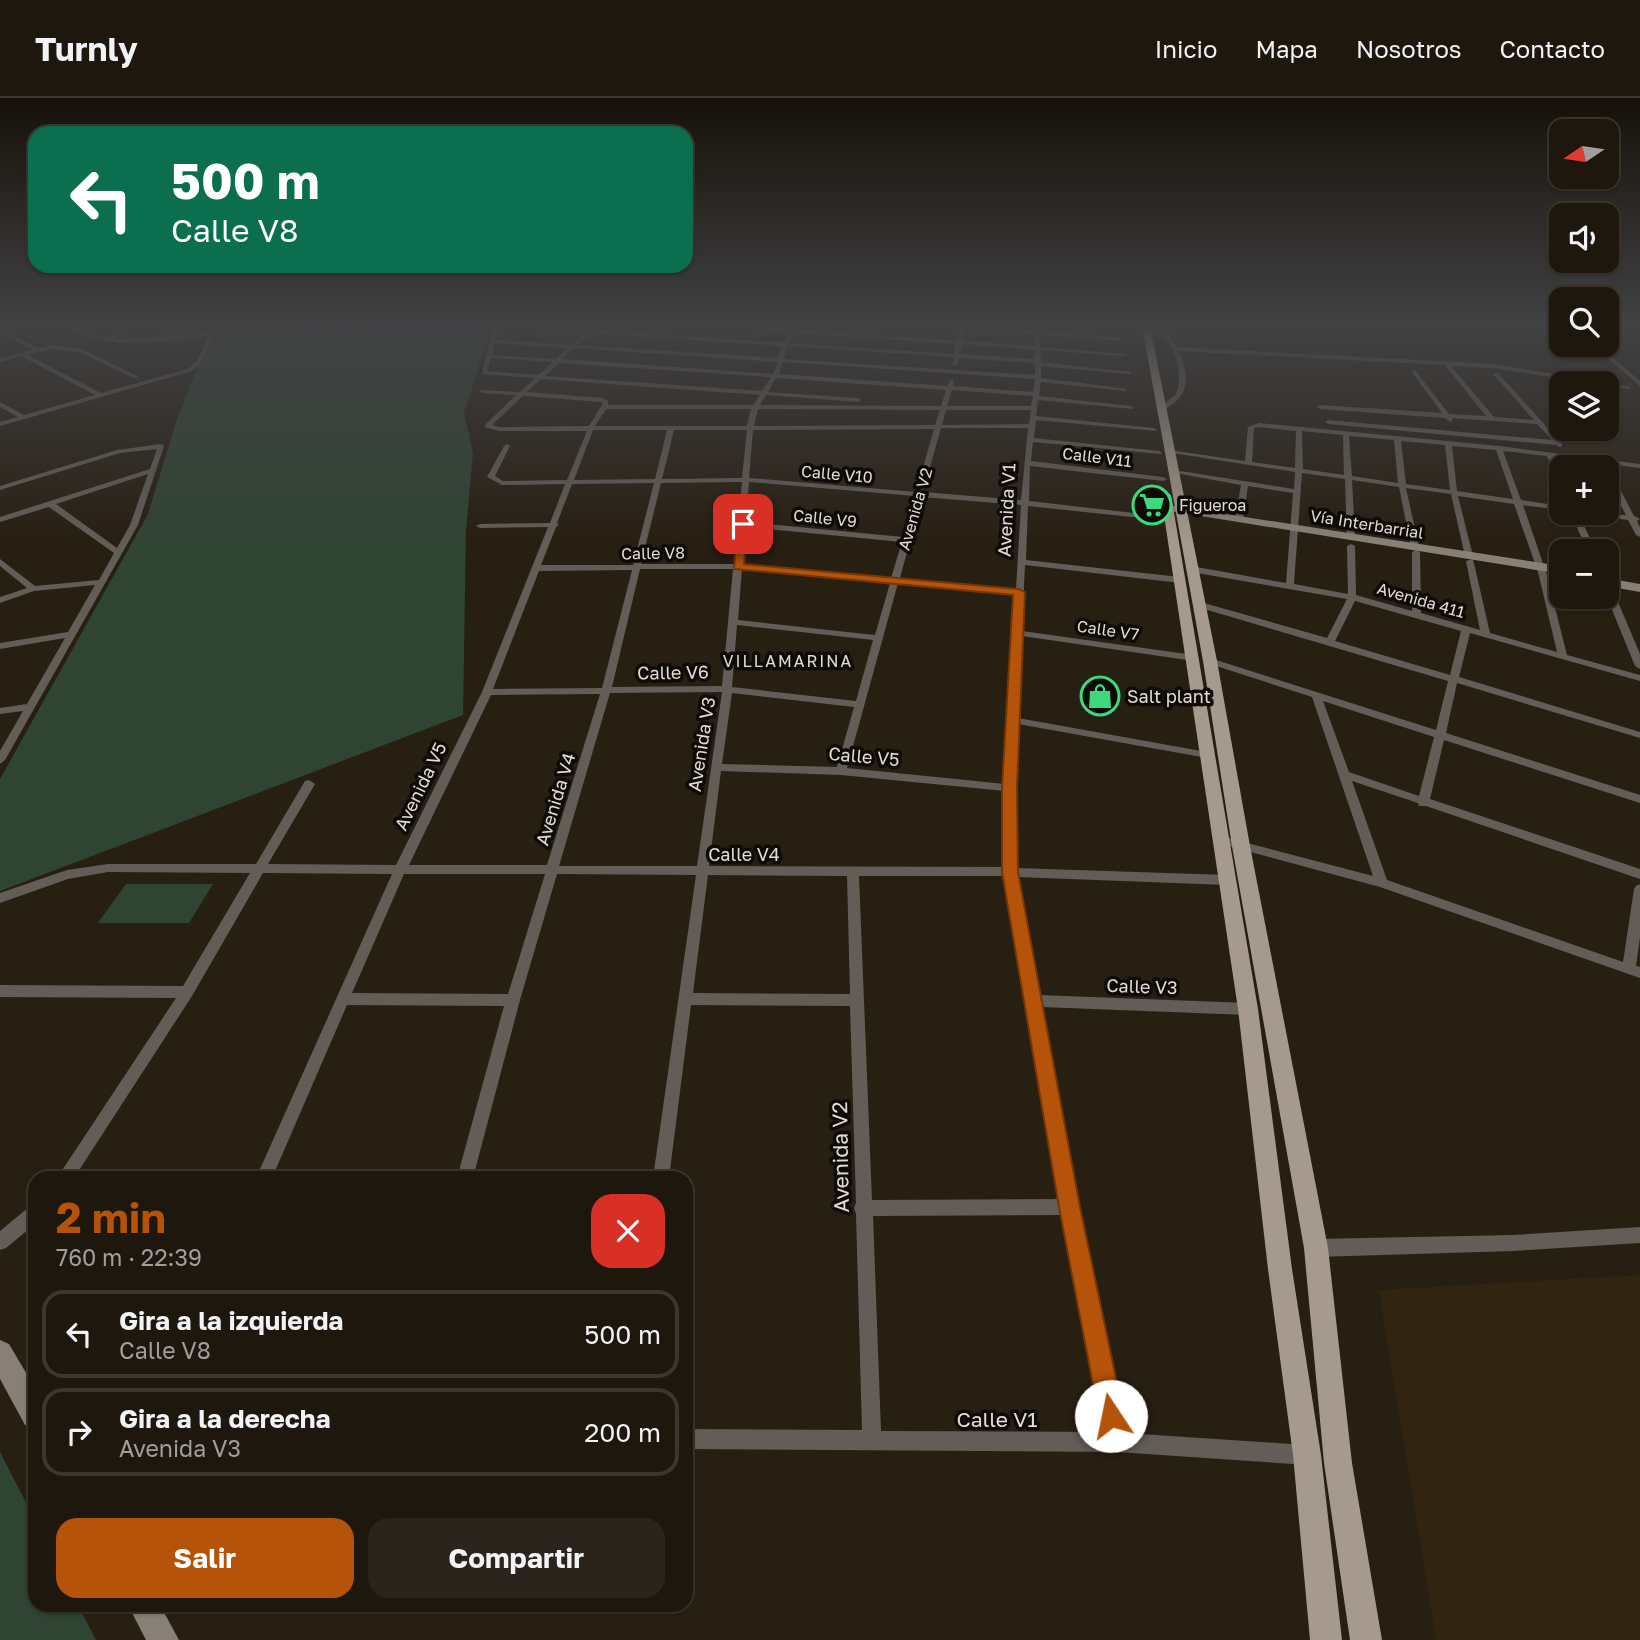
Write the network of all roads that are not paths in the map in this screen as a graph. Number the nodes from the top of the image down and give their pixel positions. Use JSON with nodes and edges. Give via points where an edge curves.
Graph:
{"nodes":[{"id":1,"x":95,"y":398,"type":"edge"},
{"id":2,"x":516,"y":398,"type":"edge"},
{"id":3,"x":573,"y":398,"type":"edge"},
{"id":4,"x":760,"y":398,"type":"edge"},
{"id":5,"x":830,"y":398,"type":"edge"},
{"id":6,"x":947,"y":398,"type":"edge"},
{"id":7,"x":1037,"y":398,"type":"edge"},
{"id":8,"x":1052,"y":398,"type":"edge"},
{"id":9,"x":1146,"y":398,"type":"edge"},
{"id":10,"x":1159,"y":398,"type":"edge"},
{"id":11,"x":1177,"y":398,"type":"edge"},
{"id":12,"x":1434,"y":398,"type":"edge"},
{"id":13,"x":1475,"y":398,"type":"edge"},
{"id":14,"x":1517,"y":398,"type":"edge"},
{"id":15,"x":858,"y":400,"type":"joint"},
{"id":16,"x":0,"y":404,"type":"edge"},
{"id":17,"x":604,"y":407,"type":"junction"},
{"id":18,"x":945,"y":407,"type":"junction"},
{"id":19,"x":755,"y":408,"type":"junction"},
{"id":20,"x":855,"y":408,"type":"junction"},
{"id":21,"x":1035,"y":408,"type":"junction"},
{"id":22,"x":1131,"y":408,"type":"dead end"},
{"id":23,"x":1161,"y":409,"type":"junction"},
{"id":24,"x":1447,"y":416,"type":"junction"},
{"id":25,"x":23,"y":417,"type":"junction"},
{"id":26,"x":1033,"y":418,"type":"junction"},
{"id":27,"x":1492,"y":419,"type":"junction"},
{"id":28,"x":1539,"y":422,"type":"junction"},
{"id":29,"x":0,"y":424,"type":"edge"},
{"id":30,"x":1031,"y":426,"type":"junction"},
{"id":31,"x":591,"y":428,"type":"junction"},
{"id":32,"x":671,"y":428,"type":"junction"},
{"id":33,"x":750,"y":428,"type":"junction"},
{"id":34,"x":939,"y":428,"type":"junction"},
{"id":35,"x":1154,"y":429,"type":"junction"},
{"id":36,"x":1298,"y":429,"type":"junction"},
{"id":37,"x":1346,"y":434,"type":"junction"},
{"id":38,"x":1461,"y":434,"type":"junction"},
{"id":39,"x":1397,"y":438,"type":"junction"},
{"id":40,"x":1030,"y":440,"type":"junction"},
{"id":41,"x":1448,"y":443,"type":"junction"},
{"id":42,"x":1558,"y":443,"type":"junction"},
{"id":43,"x":506,"y":446,"type":"dead end"},
{"id":44,"x":1499,"y":448,"type":"junction"},
{"id":45,"x":1564,"y":450,"type":"dead end"},
{"id":46,"x":1550,"y":454,"type":"joint"},
{"id":47,"x":1554,"y":455,"type":"edge"},
{"id":48,"x":1027,"y":463,"type":"junction"},
{"id":49,"x":1248,"y":463,"type":"junction"},
{"id":50,"x":1166,"y":464,"type":"junction"},
{"id":51,"x":1619,"y":466,"type":"edge"},
{"id":52,"x":1640,"y":466,"type":"edge"},
{"id":53,"x":153,"y":470,"type":"junction"},
{"id":54,"x":1299,"y":470,"type":"junction"},
{"id":55,"x":1349,"y":478,"type":"junction"},
{"id":56,"x":746,"y":481,"type":"junction"},
{"id":57,"x":570,"y":482,"type":"junction"},
{"id":58,"x":658,"y":482,"type":"junction"},
{"id":59,"x":1245,"y":483,"type":"junction"},
{"id":60,"x":1402,"y":485,"type":"junction"},
{"id":61,"x":0,"y":488,"type":"edge"},
{"id":62,"x":1295,"y":491,"type":"junction"},
{"id":63,"x":1619,"y":491,"type":"edge"},
{"id":64,"x":1454,"y":493,"type":"junction"},
{"id":65,"x":918,"y":495,"type":"junction"},
{"id":66,"x":1517,"y":502,"type":"junction"},
{"id":67,"x":1024,"y":503,"type":"junction"},
{"id":68,"x":50,"y":504,"type":"junction"},
{"id":69,"x":1549,"y":506,"type":"edge"},
{"id":70,"x":1174,"y":513,"type":"junction"},
{"id":71,"x":1636,"y":519,"type":"edge"},
{"id":72,"x":0,"y":520,"type":"edge"},
{"id":73,"x":1239,"y":520,"type":"junction"},
{"id":74,"x":743,"y":524,"type":"junction"},
{"id":75,"x":555,"y":525,"type":"junction"},
{"id":76,"x":480,"y":526,"type":"dead end"},
{"id":77,"x":1294,"y":531,"type":"junction"},
{"id":78,"x":1640,"y":535,"type":"edge"},
{"id":79,"x":905,"y":540,"type":"junction"},
{"id":80,"x":1351,"y":542,"type":"junction"},
{"id":81,"x":1416,"y":550,"type":"junction"},
{"id":82,"x":118,"y":552,"type":"junction"},
{"id":83,"x":1469,"y":559,"type":"junction"},
{"id":84,"x":0,"y":562,"type":"edge"},
{"id":85,"x":1022,"y":562,"type":"junction"},
{"id":86,"x":738,"y":566,"type":"junction"},
{"id":87,"x":537,"y":568,"type":"junction"},
{"id":88,"x":638,"y":568,"type":"junction"},
{"id":89,"x":1541,"y":570,"type":"junction"},
{"id":90,"x":1549,"y":571,"type":"edge"},
{"id":91,"x":1185,"y":574,"type":"junction"},
{"id":92,"x":101,"y":582,"type":"junction"},
{"id":93,"x":895,"y":582,"type":"junction"},
{"id":94,"x":1619,"y":583,"type":"edge"},
{"id":95,"x":1290,"y":584,"type":"junction"},
{"id":96,"x":1640,"y":586,"type":"edge"},
{"id":97,"x":33,"y":589,"type":"junction"},
{"id":98,"x":1019,"y":592,"type":"junction"},
{"id":99,"x":1352,"y":597,"type":"junction"},
{"id":100,"x":0,"y":600,"type":"edge"},
{"id":101,"x":1197,"y":604,"type":"junction"},
{"id":102,"x":1617,"y":609,"type":"edge"},
{"id":103,"x":1416,"y":615,"type":"junction"},
{"id":104,"x":734,"y":622,"type":"junction"},
{"id":105,"x":1466,"y":629,"type":"junction"},
{"id":106,"x":1018,"y":633,"type":"junction"},
{"id":107,"x":72,"y":634,"type":"junction"},
{"id":108,"x":1486,"y":635,"type":"junction"},
{"id":109,"x":877,"y":638,"type":"junction"},
{"id":110,"x":1330,"y":642,"type":"junction"},
{"id":111,"x":0,"y":646,"type":"edge"},
{"id":112,"x":1563,"y":656,"type":"junction"},
{"id":113,"x":1202,"y":659,"type":"junction"},
{"id":114,"x":1640,"y":666,"type":"edge"},
{"id":115,"x":1455,"y":678,"type":"junction"},
{"id":116,"x":1640,"y":678,"type":"edge"},
{"id":117,"x":727,"y":689,"type":"junction"},
{"id":118,"x":607,"y":690,"type":"junction"},
{"id":119,"x":487,"y":692,"type":"junction"},
{"id":120,"x":1316,"y":695,"type":"junction"},
{"id":121,"x":859,"y":704,"type":"junction"},
{"id":122,"x":30,"y":706,"type":"junction"},
{"id":123,"x":0,"y":711,"type":"edge"},
{"id":124,"x":1013,"y":720,"type":"junction"},
{"id":125,"x":1441,"y":735,"type":"junction"},
{"id":126,"x":1640,"y":735,"type":"edge"},
{"id":127,"x":1207,"y":755,"type":"junction"},
{"id":128,"x":0,"y":760,"type":"edge"},
{"id":129,"x":715,"y":767,"type":"junction"},
{"id":130,"x":841,"y":771,"type":"junction"},
{"id":131,"x":1345,"y":775,"type":"junction"},
{"id":132,"x":309,"y":784,"type":"dead end"},
{"id":133,"x":1009,"y":788,"type":"junction"},
{"id":134,"x":1640,"y":799,"type":"edge"},
{"id":135,"x":1423,"y":803,"type":"junction"},
{"id":136,"x":1221,"y":840,"type":"junction"},
{"id":137,"x":1241,"y":846,"type":"junction"},
{"id":138,"x":261,"y":870,"type":"junction"},
{"id":139,"x":400,"y":870,"type":"junction"},
{"id":140,"x":551,"y":871,"type":"junction"},
{"id":141,"x":853,"y":871,"type":"junction"},
{"id":142,"x":700,"y":872,"type":"junction"},
{"id":143,"x":1010,"y":872,"type":"junction"},
{"id":144,"x":1640,"y":874,"type":"edge"},
{"id":145,"x":1227,"y":880,"type":"junction"},
{"id":146,"x":1382,"y":883,"type":"junction"},
{"id":147,"x":1640,"y":888,"type":"edge"},
{"id":148,"x":0,"y":898,"type":"edge"},
{"id":149,"x":1635,"y":971,"type":"edge"},
{"id":150,"x":0,"y":991,"type":"edge"},
{"id":151,"x":187,"y":992,"type":"junction"},
{"id":152,"x":344,"y":999,"type":"junction"},
{"id":153,"x":686,"y":999,"type":"junction"},
{"id":154,"x":513,"y":1000,"type":"junction"},
{"id":155,"x":858,"y":1000,"type":"junction"},
{"id":156,"x":1034,"y":1001,"type":"junction"},
{"id":157,"x":1248,"y":1009,"type":"junction"},
{"id":158,"x":70,"y":1171,"type":"edge"},
{"id":159,"x":267,"y":1171,"type":"edge"},
{"id":160,"x":467,"y":1171,"type":"edge"},
{"id":161,"x":662,"y":1171,"type":"edge"},
{"id":162,"x":1069,"y":1207,"type":"junction"},
{"id":163,"x":862,"y":1208,"type":"junction"},
{"id":164,"x":28,"y":1219,"type":"edge"},
{"id":165,"x":1640,"y":1235,"type":"edge"},
{"id":166,"x":0,"y":1242,"type":"edge"},
{"id":167,"x":1316,"y":1248,"type":"junction"},
{"id":168,"x":0,"y":1353,"type":"edge"},
{"id":169,"x":28,"y":1403,"type":"edge"},
{"id":170,"x":693,"y":1439,"type":"edge"},
{"id":171,"x":872,"y":1441,"type":"junction"},
{"id":172,"x":1117,"y":1442,"type":"junction"},
{"id":173,"x":1307,"y":1455,"type":"junction"},
{"id":174,"x":147,"y":1612,"type":"edge"},
{"id":175,"x":163,"y":1640,"type":"edge"},
{"id":176,"x":1326,"y":1640,"type":"edge"},
{"id":177,"x":1366,"y":1640,"type":"edge"}],
"edges":[{"from":1,"to":25,"type":"street"},
{"from":2,"to":31,"type":"street","via":[[487,424],[489,428]]},
{"from":3,"to":17,"type":"street","via":[[601,400],[606,402]]},
{"from":4,"to":19,"type":"street","name":"Avenida V3"},
{"from":5,"to":15,"type":"street"},
{"from":6,"to":18,"type":"street","name":"Avenida V2"},
{"from":7,"to":21,"type":"street","name":"Avenida V1"},
{"from":8,"to":22,"type":"street"},
{"from":9,"to":35,"type":"main road"},
{"from":10,"to":23,"type":"main road"},
{"from":11,"to":23,"type":"street"},
{"from":12,"to":24,"type":"street"},
{"from":13,"to":27,"type":"street"},
{"from":14,"to":28,"type":"street"},
{"from":15,"to":20,"type":"street"},
{"from":16,"to":25,"type":"street"},
{"from":17,"to":19,"type":"street"},
{"from":17,"to":31,"type":"street","name":"Avenida V5"},
{"from":18,"to":20,"type":"street"},
{"from":18,"to":21,"type":"street"},
{"from":18,"to":34,"type":"street","name":"Avenida V2"},
{"from":19,"to":20,"type":"street"},
{"from":19,"to":33,"type":"street","name":"Avenida V3"},
{"from":21,"to":26,"type":"street","name":"Avenida V1"},
{"from":23,"to":50,"type":"main road"},
{"from":24,"to":27,"type":"street"},
{"from":24,"to":38,"type":"street"},
{"from":24,"to":38,"type":"street","via":[[1318,404],[1329,425]]},
{"from":25,"to":29,"type":"street"},
{"from":26,"to":30,"type":"street","name":"Avenida V1"},
{"from":26,"to":35,"type":"street"},
{"from":27,"to":28,"type":"street"},
{"from":28,"to":42,"type":"street"},
{"from":30,"to":34,"type":"street"},
{"from":30,"to":40,"type":"street","name":"Avenida V1"},
{"from":31,"to":32,"type":"street"},
{"from":31,"to":57,"type":"street","name":"Avenida V5"},
{"from":32,"to":33,"type":"street"},
{"from":32,"to":58,"type":"street","name":"Avenida V4"},
{"from":33,"to":34,"type":"street"},
{"from":33,"to":56,"type":"street","name":"Avenida V3"},
{"from":34,"to":65,"type":"street","name":"Avenida V2"},
{"from":35,"to":50,"type":"main road"},
{"from":36,"to":37,"type":"street"},
{"from":36,"to":49,"type":"street","via":[[1251,427]]},
{"from":36,"to":54,"type":"street"},
{"from":37,"to":39,"type":"street"},
{"from":37,"to":55,"type":"street"},
{"from":38,"to":42,"type":"street"},
{"from":39,"to":41,"type":"street"},
{"from":39,"to":60,"type":"street"},
{"from":40,"to":48,"type":"street","name":"Avenida V1"},
{"from":40,"to":50,"type":"street"},
{"from":41,"to":44,"type":"street"},
{"from":41,"to":64,"type":"street"},
{"from":42,"to":45,"type":"street"},
{"from":43,"to":57,"type":"street","name":"Calle V10","via":[[491,477],[502,483]]},
{"from":44,"to":46,"type":"street"},
{"from":44,"to":66,"type":"street"},
{"from":46,"to":47,"type":"street"},
{"from":48,"to":50,"type":"street","name":"Calle V11"},
{"from":48,"to":67,"type":"street","name":"Avenida V1"},
{"from":49,"to":50,"type":"street"},
{"from":49,"to":54,"type":"street"},
{"from":50,"to":59,"type":"street"},
{"from":50,"to":70,"type":"main road"},
{"from":51,"to":52,"type":"street"},
{"from":53,"to":61,"type":"street","via":[[161,446],[119,452]]},
{"from":53,"to":68,"type":"street"},
{"from":53,"to":82,"type":"street","via":[[134,525]]},
{"from":54,"to":55,"type":"street"},
{"from":54,"to":62,"type":"street"},
{"from":55,"to":60,"type":"street"},
{"from":55,"to":80,"type":"street"},
{"from":56,"to":58,"type":"street","name":"Calle V10"},
{"from":56,"to":65,"type":"street","name":"Calle V10"},
{"from":56,"to":74,"type":"street","name":"Avenida V3"},
{"from":57,"to":58,"type":"street","name":"Calle V10"},
{"from":57,"to":75,"type":"street","name":"Avenida V5"},
{"from":58,"to":88,"type":"street","name":"Avenida V4"},
{"from":59,"to":62,"type":"street"},
{"from":59,"to":73,"type":"street"},
{"from":60,"to":64,"type":"street"},
{"from":60,"to":81,"type":"street"},
{"from":62,"to":77,"type":"street"},
{"from":63,"to":71,"type":"street"},
{"from":64,"to":66,"type":"street"},
{"from":64,"to":83,"type":"street"},
{"from":65,"to":67,"type":"street","name":"Calle V10"},
{"from":65,"to":79,"type":"street","name":"Avenida V2"},
{"from":66,"to":69,"type":"street"},
{"from":66,"to":89,"type":"street"},
{"from":67,"to":70,"type":"street","name":"Calle V10"},
{"from":67,"to":85,"type":"street","name":"Avenida V1"},
{"from":68,"to":72,"type":"street"},
{"from":68,"to":82,"type":"street"},
{"from":70,"to":73,"type":"main road","name":"Vía Interbarrial"},
{"from":70,"to":77,"type":"main road","name":"Vía Interbarrial"},
{"from":70,"to":91,"type":"main road"},
{"from":71,"to":78,"type":"street"},
{"from":73,"to":77,"type":"main road","name":"Vía Interbarrial"},
{"from":74,"to":79,"type":"street","name":"Calle V9"},
{"from":74,"to":86,"type":"street","name":"Avenida V3"},
{"from":75,"to":76,"type":"street"},
{"from":75,"to":87,"type":"street","name":"Avenida V5"},
{"from":77,"to":80,"type":"main road","name":"Vía Interbarrial"},
{"from":77,"to":81,"type":"main road","name":"Vía Interbarrial"},
{"from":77,"to":95,"type":"street"},
{"from":79,"to":93,"type":"street","name":"Avenida V2"},
{"from":80,"to":81,"type":"main road","name":"Vía Interbarrial"},
{"from":80,"to":99,"type":"street"},
{"from":81,"to":83,"type":"main road","name":"Vía Interbarrial"},
{"from":81,"to":103,"type":"street"},
{"from":82,"to":92,"type":"street"},
{"from":83,"to":89,"type":"main road","name":"Vía Interbarrial"},
{"from":83,"to":108,"type":"street"},
{"from":84,"to":97,"type":"street"},
{"from":85,"to":91,"type":"street"},
{"from":85,"to":98,"type":"street","name":"Avenida V1"},
{"from":86,"to":88,"type":"street","name":"Calle V8"},
{"from":86,"to":93,"type":"street","name":"Calle V8"},
{"from":86,"to":104,"type":"street","name":"Avenida V3"},
{"from":87,"to":88,"type":"street","name":"Calle V8"},
{"from":87,"to":119,"type":"street","name":"Avenida V5"},
{"from":88,"to":118,"type":"street","name":"Avenida V4"},
{"from":89,"to":90,"type":"main road","name":"Vía Interbarrial"},
{"from":89,"to":112,"type":"street"},
{"from":91,"to":95,"type":"street","name":"Avenida 411"},
{"from":91,"to":101,"type":"main road"},
{"from":91,"to":113,"type":"main road"},
{"from":92,"to":97,"type":"street"},
{"from":92,"to":107,"type":"street"},
{"from":93,"to":98,"type":"street","name":"Calle V8"},
{"from":93,"to":109,"type":"street","name":"Avenida V2"},
{"from":94,"to":96,"type":"main road"},
{"from":95,"to":99,"type":"street","name":"Avenida 411"},
{"from":97,"to":100,"type":"street"},
{"from":98,"to":106,"type":"street","name":"Avenida V1"},
{"from":99,"to":103,"type":"street","name":"Avenida 411"},
{"from":99,"to":110,"type":"street"},
{"from":101,"to":110,"type":"street"},
{"from":101,"to":113,"type":"main road"},
{"from":102,"to":114,"type":"street"},
{"from":103,"to":105,"type":"street","name":"Avenida 411"},
{"from":104,"to":109,"type":"street"},
{"from":104,"to":117,"type":"street","name":"Avenida V3"},
{"from":105,"to":108,"type":"street","name":"Avenida 411"},
{"from":105,"to":115,"type":"street"},
{"from":106,"to":113,"type":"street","name":"Calle V7"},
{"from":106,"to":124,"type":"street","name":"Avenida V1"},
{"from":107,"to":111,"type":"street"},
{"from":107,"to":122,"type":"street"},
{"from":108,"to":112,"type":"street","name":"Avenida 411"},
{"from":109,"to":121,"type":"street","name":"Avenida V2"},
{"from":110,"to":115,"type":"street"},
{"from":112,"to":116,"type":"street","name":"Avenida 411"},
{"from":113,"to":120,"type":"street","name":"Calle V7"},
{"from":113,"to":127,"type":"main road"},
{"from":113,"to":137,"type":"main road"},
{"from":115,"to":125,"type":"street"},
{"from":115,"to":126,"type":"street"},
{"from":117,"to":118,"type":"street","name":"Calle V6"},
{"from":117,"to":121,"type":"street","name":"Calle V6"},
{"from":117,"to":129,"type":"street","name":"Avenida V3"},
{"from":118,"to":119,"type":"street","name":"Calle V6"},
{"from":118,"to":140,"type":"street","name":"Avenida V4"},
{"from":119,"to":139,"type":"street","name":"Avenida V5"},
{"from":120,"to":125,"type":"street","name":"Calle V7"},
{"from":120,"to":131,"type":"street"},
{"from":121,"to":130,"type":"street","name":"Avenida V2"},
{"from":122,"to":123,"type":"street"},
{"from":122,"to":128,"type":"street"},
{"from":124,"to":127,"type":"street"},
{"from":124,"to":133,"type":"street","name":"Avenida V1"},
{"from":125,"to":134,"type":"street","name":"Calle V7"},
{"from":125,"to":135,"type":"street"},
{"from":127,"to":136,"type":"main road"},
{"from":129,"to":130,"type":"street","name":"Calle V5"},
{"from":129,"to":142,"type":"street","name":"Avenida V3"},
{"from":130,"to":133,"type":"street","name":"Calle V5"},
{"from":131,"to":135,"type":"street"},
{"from":131,"to":146,"type":"street"},
{"from":132,"to":138,"type":"street"},
{"from":133,"to":143,"type":"street","name":"Avenida V1"},
{"from":135,"to":144,"type":"street"},
{"from":136,"to":137,"type":"street"},
{"from":136,"to":145,"type":"main road"},
{"from":137,"to":146,"type":"street"},
{"from":137,"to":167,"type":"main road"},
{"from":138,"to":139,"type":"street","name":"Calle V4"},
{"from":138,"to":148,"type":"street","name":"Calle V4","via":[[89,869]]},
{"from":138,"to":151,"type":"street"},
{"from":139,"to":140,"type":"street","name":"Calle V4"},
{"from":139,"to":152,"type":"street","name":"Avenida V5"},
{"from":140,"to":142,"type":"street","name":"Calle V4"},
{"from":140,"to":154,"type":"street","name":"Avenida V4"},
{"from":141,"to":142,"type":"street","name":"Calle V4"},
{"from":141,"to":143,"type":"street","name":"Calle V4"},
{"from":141,"to":155,"type":"street","name":"Avenida V2"},
{"from":142,"to":153,"type":"street","name":"Avenida V3"},
{"from":143,"to":145,"type":"street","name":"Calle V4"},
{"from":143,"to":156,"type":"street","name":"Avenida V1"},
{"from":145,"to":157,"type":"main road"},
{"from":146,"to":149,"type":"street"},
{"from":147,"to":149,"type":"street"},
{"from":150,"to":151,"type":"street"},
{"from":151,"to":158,"type":"street"},
{"from":152,"to":154,"type":"street"},
{"from":152,"to":159,"type":"street","name":"Avenida V5"},
{"from":153,"to":155,"type":"street"},
{"from":153,"to":161,"type":"street","name":"Avenida V3"},
{"from":154,"to":160,"type":"street","name":"Avenida V4"},
{"from":155,"to":163,"type":"street","name":"Avenida V2"},
{"from":156,"to":157,"type":"street","name":"Calle V3"},
{"from":156,"to":162,"type":"street","name":"Avenida V1"},
{"from":157,"to":173,"type":"main road"},
{"from":162,"to":163,"type":"street"},
{"from":162,"to":172,"type":"street","name":"Avenida V1"},
{"from":163,"to":171,"type":"street","name":"Avenida V2"},
{"from":164,"to":166,"type":"street"},
{"from":165,"to":167,"type":"street"},
{"from":167,"to":177,"type":"main road","via":[[1338,1463]]},
{"from":168,"to":169,"type":"main road"},
{"from":170,"to":171,"type":"street","name":"Calle V1"},
{"from":171,"to":172,"type":"street","name":"Calle V1"},
{"from":172,"to":173,"type":"street","name":"Calle V1"},
{"from":173,"to":176,"type":"main road"},
{"from":174,"to":175,"type":"main road"}]}
